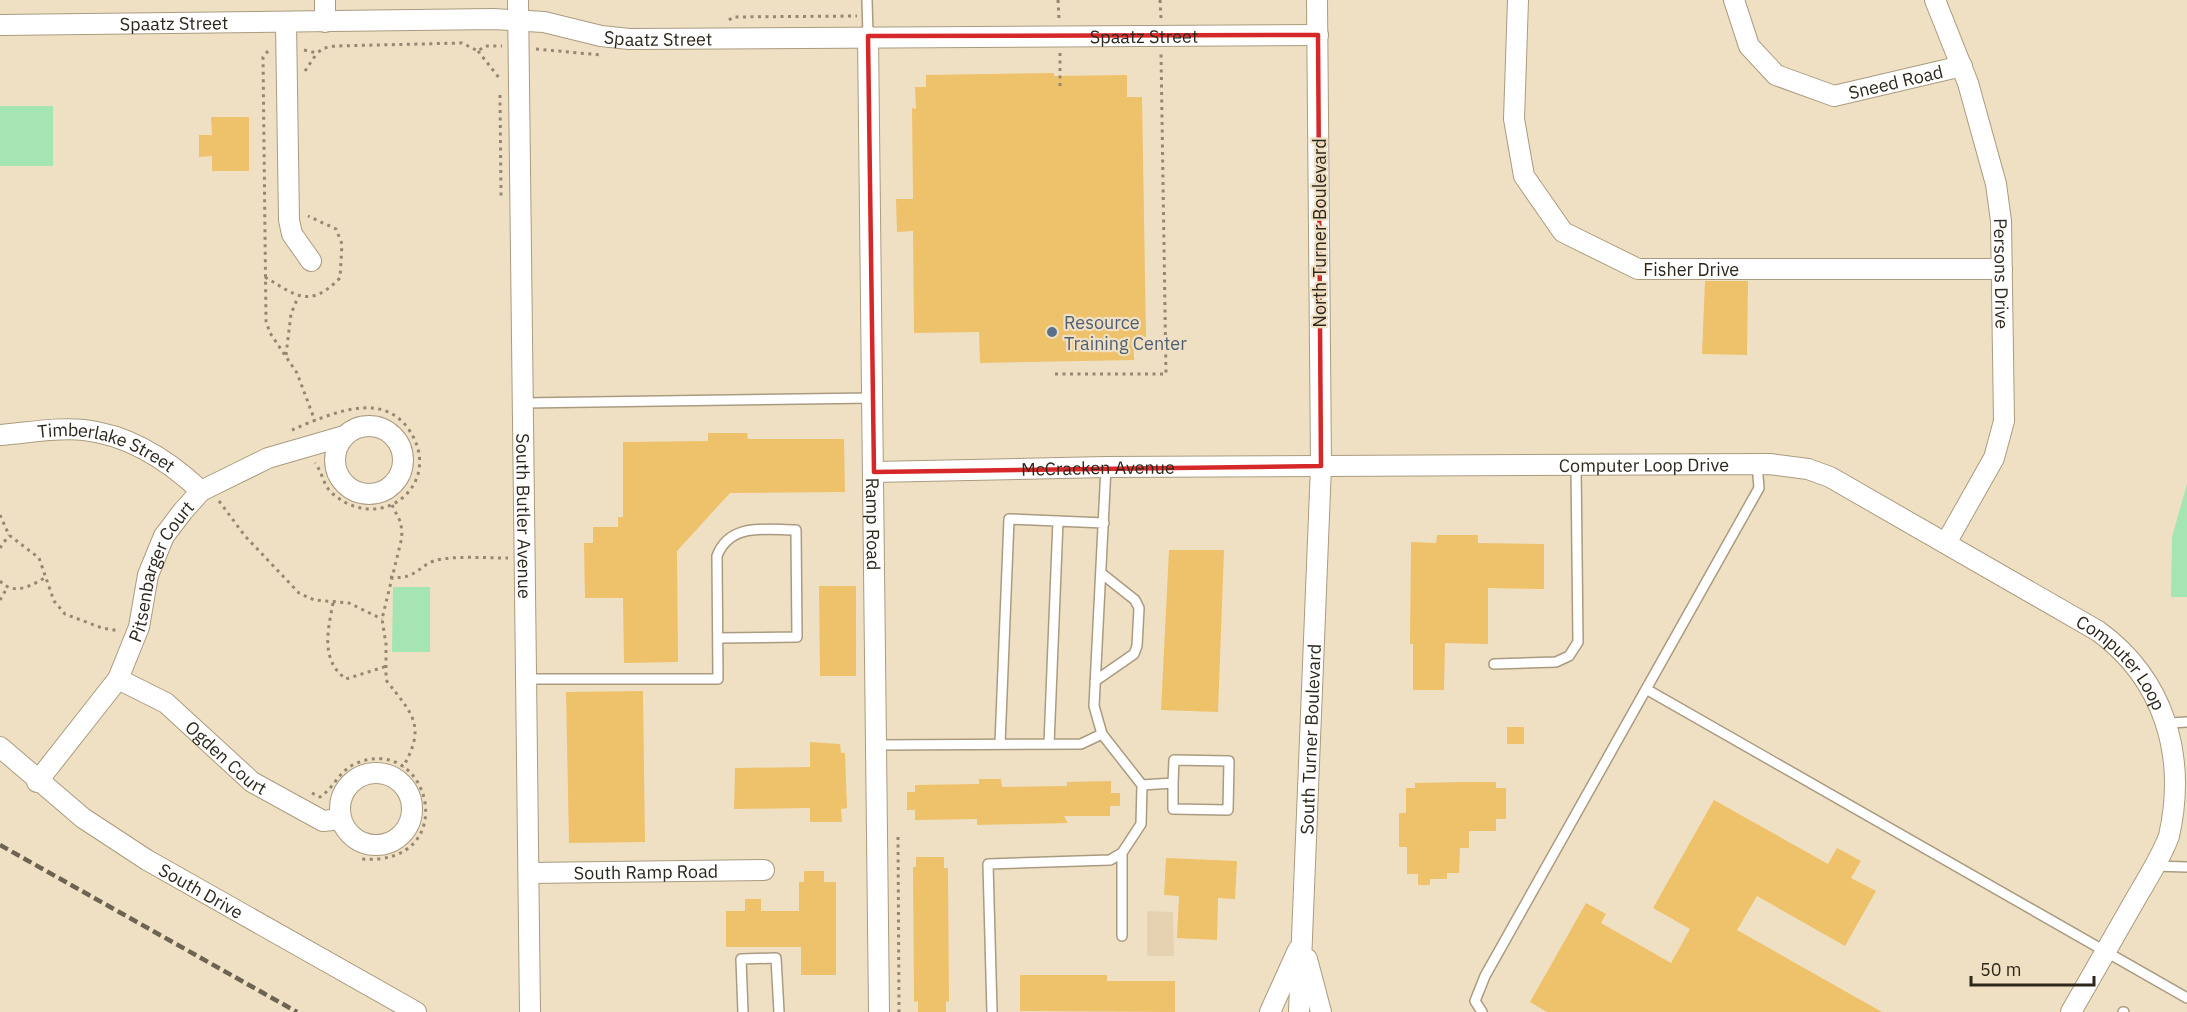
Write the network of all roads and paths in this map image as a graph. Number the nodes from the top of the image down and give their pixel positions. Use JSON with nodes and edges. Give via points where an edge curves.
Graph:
{"nodes":[{"id":1,"x":325,"y":0,"type":"edge"},
{"id":2,"x":518,"y":0,"type":"edge"},
{"id":3,"x":867,"y":0,"type":"edge"},
{"id":4,"x":1160,"y":0,"type":"edge"},
{"id":5,"x":1317,"y":0,"type":"edge"},
{"id":6,"x":1518,"y":0,"type":"edge"},
{"id":7,"x":1734,"y":0,"type":"edge"},
{"id":8,"x":1935,"y":0,"type":"edge"},
{"id":9,"x":867,"y":16,"type":"junction"},
{"id":10,"x":509,"y":20,"type":"junction"},
{"id":11,"x":325,"y":22,"type":"junction"},
{"id":12,"x":286,"y":23,"type":"junction"},
{"id":13,"x":0,"y":25,"type":"edge"},
{"id":14,"x":721,"y":25,"type":"dead end"},
{"id":15,"x":1161,"y":35,"type":"junction"},
{"id":16,"x":1318,"y":35,"type":"junction"},
{"id":17,"x":868,"y":36,"type":"junction"},
{"id":18,"x":266,"y":42,"type":"dead end"},
{"id":19,"x":510,"y":47,"type":"junction"},
{"id":20,"x":277,"y":51,"type":"junction"},
{"id":21,"x":478,"y":51,"type":"junction"},
{"id":22,"x":318,"y":53,"type":"junction"},
{"id":23,"x":607,"y":54,"type":"dead end"},
{"id":24,"x":500,"y":57,"type":"dead end"},
{"id":25,"x":1962,"y":66,"type":"junction"},
{"id":26,"x":500,"y":68,"type":"dead end"},
{"id":27,"x":302,"y":75,"type":"dead end"},
{"id":28,"x":500,"y":79,"type":"junction"},
{"id":29,"x":503,"y":200,"type":"dead end"},
{"id":30,"x":303,"y":212,"type":"dead end"},
{"id":31,"x":310,"y":261,"type":"dead end"},
{"id":32,"x":2002,"y":269,"type":"junction"},
{"id":33,"x":265,"y":277,"type":"junction"},
{"id":34,"x":298,"y":297,"type":"junction"},
{"id":35,"x":286,"y":357,"type":"junction"},
{"id":36,"x":1055,"y":374,"type":"dead end"},
{"id":37,"x":873,"y":398,"type":"junction"},
{"id":38,"x":523,"y":403,"type":"junction"},
{"id":39,"x":315,"y":421,"type":"junction"},
{"id":40,"x":292,"y":430,"type":"dead end"},
{"id":41,"x":0,"y":435,"type":"edge"},
{"id":42,"x":344,"y":436,"type":"dead end"},
{"id":43,"x":309,"y":460,"type":"dead end"},
{"id":44,"x":1757,"y":464,"type":"junction"},
{"id":45,"x":1576,"y":465,"type":"junction"},
{"id":46,"x":1321,"y":466,"type":"junction"},
{"id":47,"x":1106,"y":467,"type":"junction"},
{"id":48,"x":874,"y":472,"type":"junction"},
{"id":49,"x":226,"y":495,"type":"dead end"},
{"id":50,"x":207,"y":497,"type":"junction"},
{"id":51,"x":392,"y":505,"type":"junction"},
{"id":52,"x":0,"y":515,"type":"edge"},
{"id":53,"x":1058,"y":521,"type":"junction"},
{"id":54,"x":1104,"y":523,"type":"junction"},
{"id":55,"x":9,"y":535,"type":"junction"},
{"id":56,"x":1946,"y":543,"type":"junction"},
{"id":57,"x":508,"y":546,"type":"dead end"},
{"id":58,"x":0,"y":548,"type":"edge"},
{"id":59,"x":1101,"y":573,"type":"junction"},
{"id":60,"x":46,"y":577,"type":"junction"},
{"id":61,"x":390,"y":577,"type":"junction"},
{"id":62,"x":0,"y":581,"type":"edge"},
{"id":63,"x":7,"y":588,"type":"junction"},
{"id":64,"x":0,"y":600,"type":"edge"},
{"id":65,"x":333,"y":603,"type":"dead end"},
{"id":66,"x":135,"y":637,"type":"junction"},
{"id":67,"x":718,"y":638,"type":"junction"},
{"id":68,"x":1494,"y":664,"type":"dead end"},
{"id":69,"x":387,"y":666,"type":"junction"},
{"id":70,"x":118,"y":679,"type":"junction"},
{"id":71,"x":526,"y":679,"type":"junction"},
{"id":72,"x":1095,"y":681,"type":"junction"},
{"id":73,"x":1646,"y":689,"type":"junction"},
{"id":74,"x":2179,"y":723,"type":"edge"},
{"id":75,"x":1102,"y":734,"type":"junction"},
{"id":76,"x":1000,"y":744,"type":"junction"},
{"id":77,"x":1049,"y":744,"type":"junction"},
{"id":78,"x":877,"y":745,"type":"junction"},
{"id":79,"x":0,"y":747,"type":"edge"},
{"id":80,"x":403,"y":767,"type":"junction"},
{"id":81,"x":37,"y":782,"type":"junction"},
{"id":82,"x":1173,"y":783,"type":"junction"},
{"id":83,"x":1142,"y":785,"type":"junction"},
{"id":84,"x":310,"y":792,"type":"dead end"},
{"id":85,"x":341,"y":819,"type":"dead end"},
{"id":86,"x":898,"y":837,"type":"dead end"},
{"id":87,"x":1122,"y":853,"type":"junction"},
{"id":88,"x":362,"y":859,"type":"dead end"},
{"id":89,"x":2154,"y":866,"type":"junction"},
{"id":90,"x":2187,"y":867,"type":"edge"},
{"id":91,"x":764,"y":870,"type":"dead end"},
{"id":92,"x":529,"y":873,"type":"junction"},
{"id":93,"x":1122,"y":936,"type":"dead end"},
{"id":94,"x":1302,"y":939,"type":"junction"},
{"id":95,"x":2105,"y":952,"type":"junction"},
{"id":96,"x":2187,"y":998,"type":"edge"},
{"id":97,"x":416,"y":1012,"type":"edge"},
{"id":98,"x":530,"y":1012,"type":"edge"},
{"id":99,"x":743,"y":1012,"type":"edge"},
{"id":100,"x":779,"y":1012,"type":"edge"},
{"id":101,"x":879,"y":1012,"type":"edge"},
{"id":102,"x":899,"y":1012,"type":"edge"},
{"id":103,"x":992,"y":1012,"type":"edge"},
{"id":104,"x":1269,"y":1012,"type":"edge"},
{"id":105,"x":1299,"y":1012,"type":"edge"},
{"id":106,"x":1321,"y":1012,"type":"edge"},
{"id":107,"x":1482,"y":1012,"type":"edge"},
{"id":108,"x":2071,"y":1012,"type":"edge"}],
"edges":[{"from":1,"to":11,"type":"street"},
{"from":2,"to":10,"type":"street","name":"South Butler Avenue"},
{"from":3,"to":9,"type":"lane"},
{"from":4,"to":15,"type":"path"},
{"from":5,"to":16,"type":"street","name":"North Turner Boulevard"},
{"from":6,"to":32,"type":"street","name":"Fisher Drive","via":[[1514,119],[1524,176],[1563,232],[1638,269]]},
{"from":7,"to":25,"type":"street","name":"Sneed Road","via":[[1749,46],[1776,75],[1834,96]]},
{"from":8,"to":25,"type":"street","name":"Persons Drive"},
{"from":9,"to":14,"type":"path","via":[[733,17]]},
{"from":9,"to":17,"type":"lane"},
{"from":10,"to":11,"type":"street","name":"Spaatz Street"},
{"from":10,"to":17,"type":"street","name":"Spaatz Street","via":[[544,22],[629,39]]},
{"from":10,"to":19,"type":"street","name":"South Butler Avenue"},
{"from":10,"to":19,"type":"path"},
{"from":11,"to":12,"type":"street","name":"Spaatz Street"},
{"from":12,"to":13,"type":"street","name":"Spaatz Street"},
{"from":12,"to":20,"type":"street"},
{"from":15,"to":16,"type":"street","name":"Spaatz Street"},
{"from":15,"to":17,"type":"street","name":"Spaatz Street"},
{"from":15,"to":36,"type":"path","via":[[1166,374]]},
{"from":16,"to":46,"type":"street","name":"North Turner Boulevard"},
{"from":17,"to":37,"type":"street","name":"Ramp Road"},
{"from":18,"to":20,"type":"path"},
{"from":19,"to":21,"type":"path","via":[[485,46]]},
{"from":19,"to":23,"type":"path"},
{"from":19,"to":24,"type":"path"},
{"from":19,"to":38,"type":"street","name":"South Butler Avenue"},
{"from":20,"to":22,"type":"path"},
{"from":20,"to":31,"type":"street","via":[[292,234]]},
{"from":20,"to":33,"type":"path","via":[[263,57]]},
{"from":21,"to":22,"type":"path","via":[[462,43],[450,43],[335,46]]},
{"from":21,"to":28,"type":"path"},
{"from":22,"to":27,"type":"path"},
{"from":25,"to":32,"type":"street","name":"Persons Drive","via":[[1996,184]]},
{"from":26,"to":28,"type":"path"},
{"from":28,"to":29,"type":"path"},
{"from":30,"to":34,"type":"path","via":[[310,219],[336,229],[342,244],[343,267],[340,279],[330,288],[315,296]]},
{"from":32,"to":56,"type":"street","name":"Persons Drive","via":[[2004,421],[1994,458]]},
{"from":33,"to":34,"type":"path"},
{"from":33,"to":35,"type":"path","via":[[266,321]]},
{"from":34,"to":35,"type":"path","via":[[291,315]]},
{"from":35,"to":39,"type":"path","via":[[304,387]]},
{"from":37,"to":38,"type":"lane"},
{"from":37,"to":48,"type":"street","name":"Ramp Road"},
{"from":38,"to":71,"type":"street","name":"South Butler Avenue"},
{"from":39,"to":40,"type":"path"},
{"from":39,"to":51,"type":"path","via":[[371,407],[401,419],[418,441],[421,464],[410,491]]},
{"from":41,"to":50,"type":"street","name":"Timberlake Street","via":[[84,430],[115,437],[167,462]]},
{"from":42,"to":50,"type":"street","name":"Pitsenbarger Court","via":[[268,458]]},
{"from":43,"to":51,"type":"path","via":[[316,463],[331,493],[345,503],[365,511]]},
{"from":44,"to":45,"type":"street","name":"Computer Loop Drive"},
{"from":44,"to":56,"type":"street","name":"Computer Loop Drive","via":[[1788,464],[1830,477]]},
{"from":44,"to":73,"type":"lane","via":[[1759,488]]},
{"from":45,"to":46,"type":"street","name":"Computer Loop Drive"},
{"from":45,"to":68,"type":"lane","via":[[1578,642],[1569,656],[1556,662]]},
{"from":46,"to":47,"type":"street","name":"McCracken Avenue"},
{"from":46,"to":94,"type":"street","name":"South Turner Boulevard"},
{"from":47,"to":48,"type":"street","name":"McCracken Avenue"},
{"from":47,"to":54,"type":"lane"},
{"from":48,"to":78,"type":"street","name":"Ramp Road"},
{"from":49,"to":50,"type":"path"},
{"from":50,"to":66,"type":"street","name":"Pitsenbarger Court","via":[[164,536],[148,575]]},
{"from":51,"to":61,"type":"path","via":[[402,537]]},
{"from":52,"to":55,"type":"path"},
{"from":53,"to":54,"type":"lane"},
{"from":53,"to":76,"type":"lane","via":[[1009,519]]},
{"from":53,"to":77,"type":"lane"},
{"from":54,"to":59,"type":"lane"},
{"from":55,"to":58,"type":"path"},
{"from":55,"to":60,"type":"path","via":[[39,558]]},
{"from":56,"to":74,"type":"street","name":"Computer Loop","via":[[2116,644],[2133,659]]},
{"from":57,"to":61,"type":"path","via":[[508,558],[440,559],[416,575]]},
{"from":59,"to":72,"type":"lane"},
{"from":59,"to":72,"type":"lane","via":[[1135,600],[1139,608],[1137,646],[1134,654]]},
{"from":60,"to":63,"type":"path","via":[[18,590]]},
{"from":60,"to":66,"type":"path","via":[[54,601],[65,614]]},
{"from":61,"to":69,"type":"path","via":[[382,619]]},
{"from":62,"to":63,"type":"path"},
{"from":63,"to":64,"type":"path"},
{"from":65,"to":69,"type":"path","via":[[327,643],[329,656],[340,675],[355,678]]},
{"from":66,"to":70,"type":"street","name":"Pitsenbarger Court"},
{"from":67,"to":67,"type":"lane","via":[[717,556],[721,547],[731,536],[743,531],[796,530],[797,637]]},
{"from":67,"to":71,"type":"lane","via":[[718,678]]},
{"from":69,"to":80,"type":"path","via":[[386,680],[415,719],[413,750]]},
{"from":70,"to":81,"type":"street","name":"Pitsenbarger Court"},
{"from":70,"to":85,"type":"street","name":"Ogden Court","via":[[166,703],[252,782],[323,821]]},
{"from":71,"to":92,"type":"street","name":"South Butler Avenue"},
{"from":72,"to":75,"type":"lane","via":[[1094,706]]},
{"from":73,"to":95,"type":"lane"},
{"from":73,"to":107,"type":"lane","via":[[1485,976],[1475,1000]]},
{"from":74,"to":89,"type":"street","name":"Computer Loop","via":[[2179,789],[2169,836]]},
{"from":75,"to":77,"type":"lane","via":[[1081,744]]},
{"from":75,"to":83,"type":"lane"},
{"from":76,"to":77,"type":"lane"},
{"from":76,"to":78,"type":"lane"},
{"from":78,"to":101,"type":"street","name":"Ramp Road"},
{"from":79,"to":81,"type":"street","name":"South Drive"},
{"from":80,"to":84,"type":"path","via":[[375,759],[357,762],[334,780],[321,797]]},
{"from":80,"to":88,"type":"path","via":[[419,782],[427,804],[425,827],[412,845],[395,856]]},
{"from":81,"to":97,"type":"street","name":"South Drive","via":[[147,860]]},
{"from":82,"to":82,"type":"lane","via":[[1173,809],[1228,810],[1229,761],[1174,760]]},
{"from":82,"to":83,"type":"lane"},
{"from":83,"to":87,"type":"lane","via":[[1141,824]]},
{"from":86,"to":102,"type":"path"},
{"from":87,"to":93,"type":"lane"},
{"from":87,"to":103,"type":"lane","via":[[1110,860],[988,864]]},
{"from":89,"to":90,"type":"lane"},
{"from":89,"to":95,"type":"street","name":"Computer Loop"},
{"from":91,"to":92,"type":"street","name":"South Ramp Road"},
{"from":92,"to":98,"type":"street","name":"South Butler Avenue"},
{"from":94,"to":104,"type":"street"},
{"from":94,"to":105,"type":"street","name":"South Turner Boulevard"},
{"from":94,"to":106,"type":"street"},
{"from":95,"to":96,"type":"lane"},
{"from":95,"to":108,"type":"street","name":"Computer Loop"},
{"from":99,"to":100,"type":"lane","via":[[741,959],[776,958]]}]}
